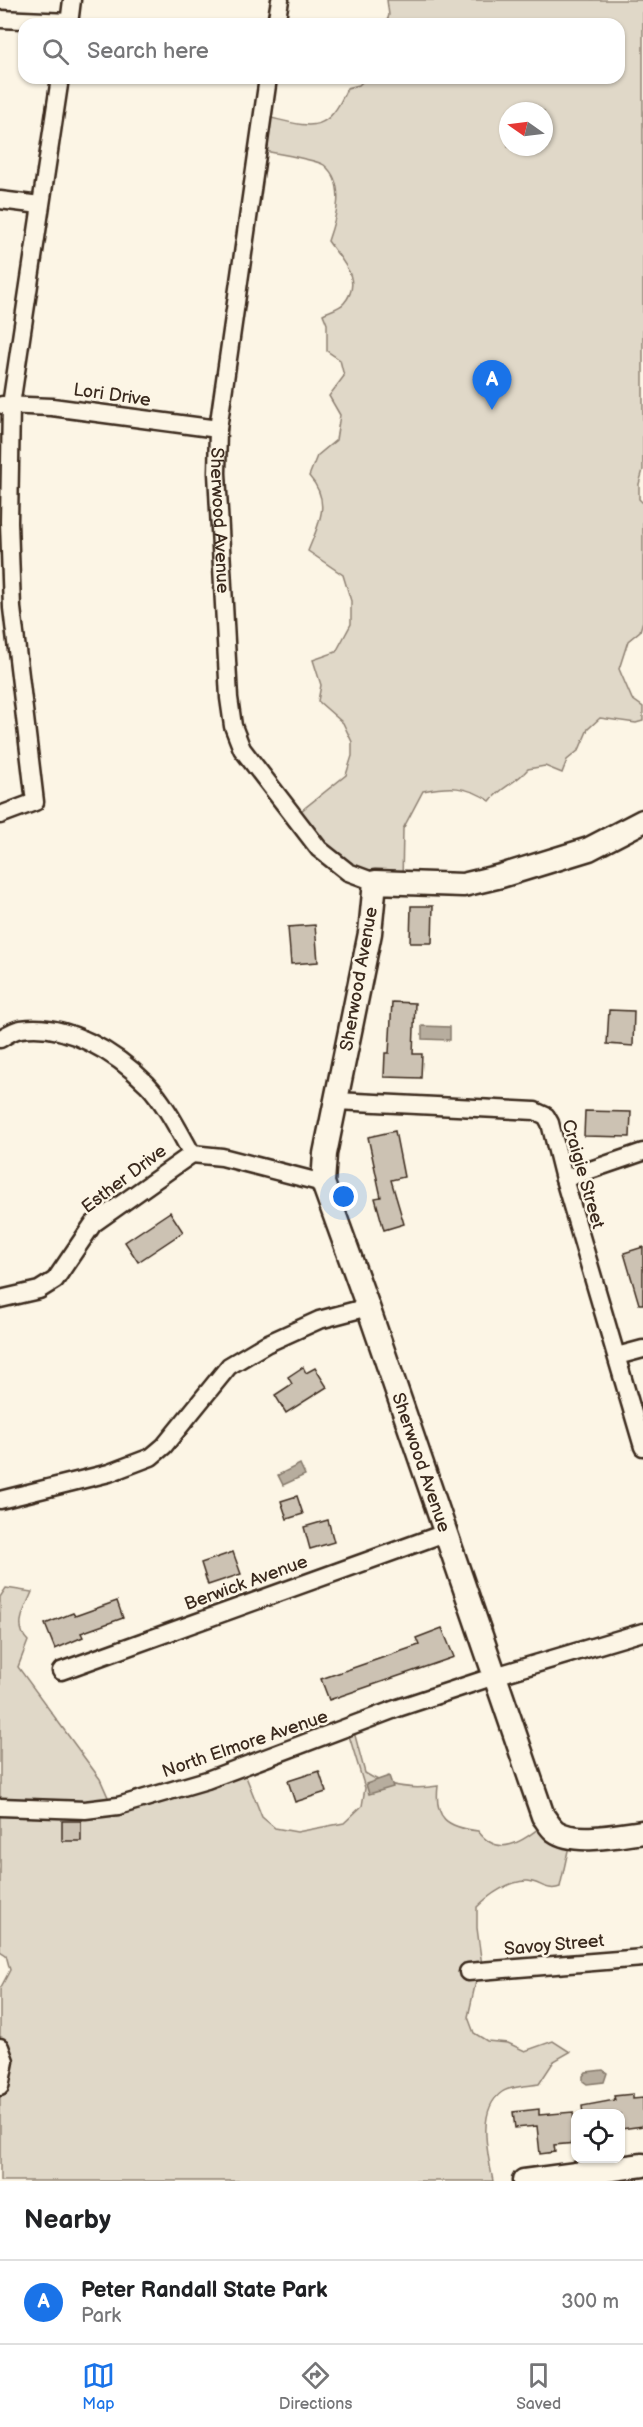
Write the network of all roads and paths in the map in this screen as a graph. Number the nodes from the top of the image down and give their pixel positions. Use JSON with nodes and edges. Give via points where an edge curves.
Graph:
{"nodes":[{"id":1,"x":72,"y":0,"type":"edge"},
{"id":2,"x":280,"y":0,"type":"edge"},
{"id":3,"x":70,"y":18,"type":"edge"},
{"id":4,"x":277,"y":18,"type":"edge"},
{"id":5,"x":0,"y":19,"type":"edge"},
{"id":6,"x":18,"y":20,"type":"edge"},
{"id":7,"x":59,"y":84,"type":"edge"},
{"id":8,"x":267,"y":84,"type":"edge"},
{"id":9,"x":0,"y":200,"type":"edge"},
{"id":10,"x":40,"y":205,"type":"junction"},
{"id":11,"x":5,"y":405,"type":"edge"},
{"id":12,"x":218,"y":429,"type":"junction"},
{"id":13,"x":6,"y":608,"type":"edge"},
{"id":14,"x":0,"y":814,"type":"edge"},
{"id":15,"x":643,"y":821,"type":"edge"},
{"id":16,"x":375,"y":882,"type":"junction"},
{"id":17,"x":0,"y":1039,"type":"edge"},
{"id":18,"x":336,"y":1101,"type":"junction"},
{"id":19,"x":643,"y":1152,"type":"edge"},
{"id":20,"x":192,"y":1154,"type":"junction"},
{"id":21,"x":564,"y":1179,"type":"junction"},
{"id":22,"x":323,"y":1184,"type":"junction"},
{"id":23,"x":0,"y":1299,"type":"edge"},
{"id":24,"x":368,"y":1307,"type":"junction"},
{"id":25,"x":643,"y":1349,"type":"edge"},
{"id":26,"x":617,"y":1356,"type":"junction"},
{"id":27,"x":643,"y":1447,"type":"edge"},
{"id":28,"x":0,"y":1500,"type":"edge"},
{"id":29,"x":445,"y":1533,"type":"junction"},
{"id":30,"x":643,"y":1632,"type":"edge"},
{"id":31,"x":61,"y":1671,"type":"dead end"},
{"id":32,"x":495,"y":1676,"type":"junction"},
{"id":33,"x":0,"y":1807,"type":"edge"},
{"id":34,"x":643,"y":1832,"type":"edge"},
{"id":35,"x":643,"y":1958,"type":"edge"},
{"id":36,"x":468,"y":1972,"type":"dead end"},
{"id":37,"x":0,"y":2047,"type":"edge"},
{"id":38,"x":1,"y":2082,"type":"edge"},
{"id":39,"x":643,"y":2165,"type":"edge"},
{"id":40,"x":524,"y":2181,"type":"edge"}],
"edges":[{"from":1,"to":3,"type":"street"},
{"from":2,"to":4,"type":"street"},
{"from":5,"to":6,"type":"street"},
{"from":7,"to":10,"type":"street"},
{"from":8,"to":12,"type":"street","name":"Sherwood Avenue"},
{"from":9,"to":10,"type":"street"},
{"from":10,"to":11,"type":"street"},
{"from":11,"to":12,"type":"street","name":"Lori Drive","via":[[52,407]]},
{"from":11,"to":13,"type":"street","via":[[9,522]]},
{"from":12,"to":16,"type":"street","name":"Sherwood Avenue","via":[[228,698],[233,726],[242,750],[320,849],[348,872]]},
{"from":13,"to":14,"type":"street","via":[[35,802]]},
{"from":15,"to":16,"type":"street","via":[[589,849],[463,885]]},
{"from":16,"to":18,"type":"street","name":"Sherwood Avenue","via":[[370,933]]},
{"from":17,"to":20,"type":"street","via":[[20,1029],[51,1030],[90,1041],[148,1086]]},
{"from":18,"to":21,"type":"street","name":"Craigie Street","via":[[535,1111],[550,1123]]},
{"from":18,"to":22,"type":"street","name":"Sherwood Avenue"},
{"from":19,"to":21,"type":"street"},
{"from":20,"to":22,"type":"street","via":[[222,1156]]},
{"from":20,"to":23,"type":"street","name":"Esther Drive","via":[[93,1224],[55,1280],[39,1290]]},
{"from":21,"to":26,"type":"street","name":"Craigie Street"},
{"from":22,"to":24,"type":"street","name":"Sherwood Avenue"},
{"from":24,"to":28,"type":"street","via":[[319,1320],[229,1366],[151,1457],[109,1473]]},
{"from":24,"to":29,"type":"street","name":"Sherwood Avenue"},
{"from":25,"to":26,"type":"street"},
{"from":26,"to":27,"type":"street","name":"Craigie Street"},
{"from":29,"to":31,"type":"street","name":"Berwick Avenue"},
{"from":29,"to":32,"type":"street","name":"Sherwood Avenue"},
{"from":30,"to":32,"type":"street","name":"North Elmore Avenue"},
{"from":32,"to":33,"type":"street","name":"North Elmore Avenue","via":[[207,1780],[118,1806],[85,1810]]},
{"from":32,"to":34,"type":"street","name":"Sherwood Avenue","via":[[543,1816],[554,1830],[566,1836],[587,1838]]},
{"from":35,"to":36,"type":"street","name":"Savoy Street"},
{"from":37,"to":38,"type":"street","via":[[5,2061]]},
{"from":39,"to":40,"type":"street"}]}
